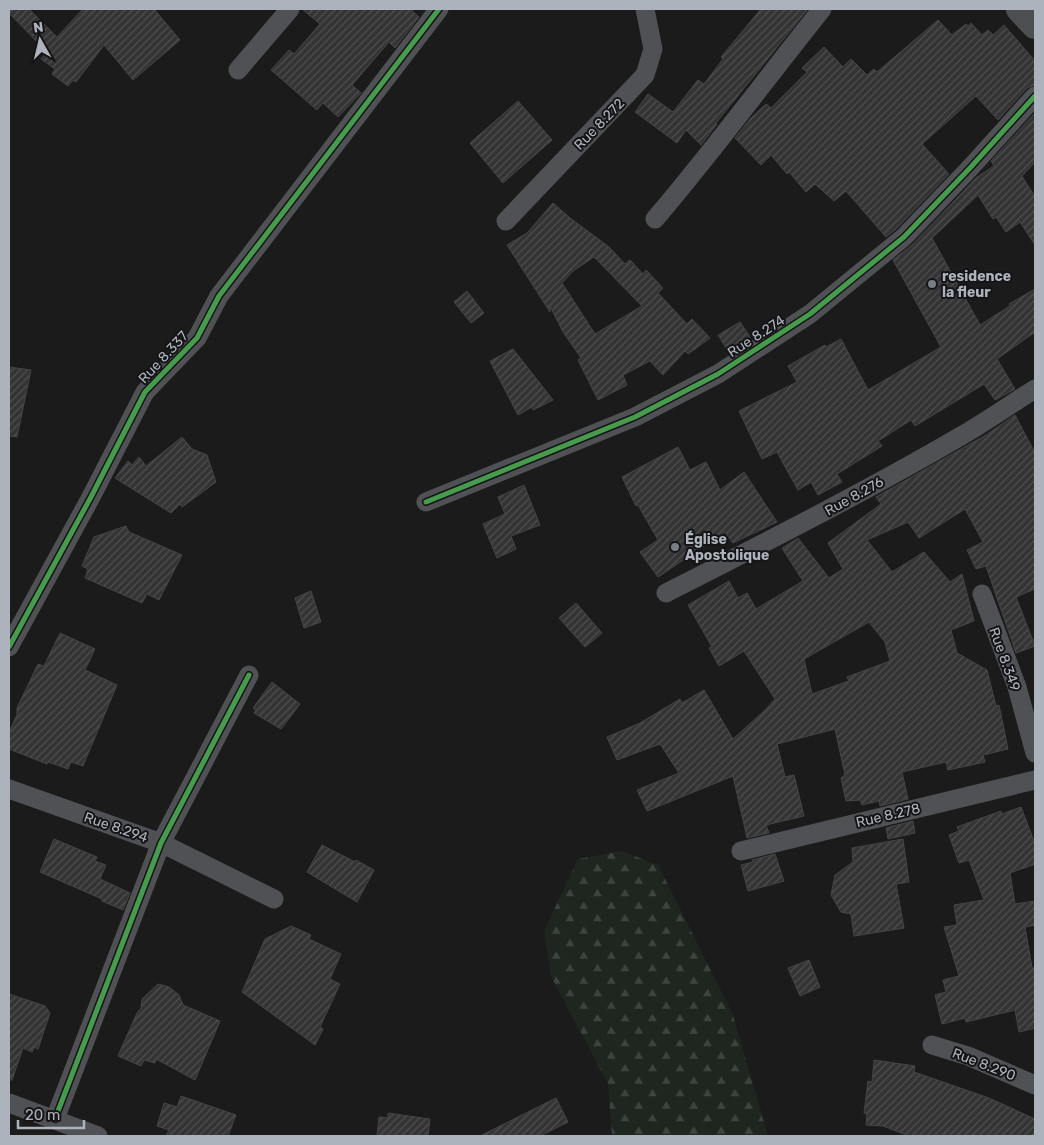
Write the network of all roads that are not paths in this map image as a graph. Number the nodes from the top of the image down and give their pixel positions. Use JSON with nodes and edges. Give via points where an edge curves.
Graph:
{"nodes":[{"id":1,"x":290,"y":9,"type":"edge"},
{"id":2,"x":439,"y":9,"type":"edge"},
{"id":3,"x":645,"y":9,"type":"edge"},
{"id":4,"x":822,"y":9,"type":"edge"},
{"id":5,"x":1020,"y":9,"type":"edge"},
{"id":6,"x":1035,"y":25,"type":"edge"},
{"id":7,"x":238,"y":70,"type":"dead end"},
{"id":8,"x":1035,"y":96,"type":"edge"},
{"id":9,"x":655,"y":219,"type":"dead end"},
{"id":10,"x":506,"y":222,"type":"dead end"},
{"id":11,"x":1035,"y":389,"type":"edge"},
{"id":12,"x":426,"y":502,"type":"dead end"},
{"id":13,"x":666,"y":593,"type":"dead end"},
{"id":14,"x":982,"y":594,"type":"dead end"},
{"id":15,"x":10,"y":640,"type":"edge"},
{"id":16,"x":249,"y":675,"type":"dead end"},
{"id":17,"x":1035,"y":752,"type":"edge"},
{"id":18,"x":1035,"y":780,"type":"edge"},
{"id":19,"x":9,"y":789,"type":"edge"},
{"id":20,"x":161,"y":843,"type":"junction"},
{"id":21,"x":741,"y":851,"type":"dead end"},
{"id":22,"x":274,"y":899,"type":"dead end"},
{"id":23,"x":932,"y":1045,"type":"dead end"},
{"id":24,"x":1035,"y":1085,"type":"edge"},
{"id":25,"x":9,"y":1102,"type":"edge"},
{"id":26,"x":55,"y":1119,"type":"junction"},
{"id":27,"x":98,"y":1136,"type":"edge"}],
"edges":[{"from":1,"to":7,"type":"street"},
{"from":2,"to":15,"type":"street","name":"Rue 8.337","via":[[219,296],[197,338],[145,392],[91,497]]},
{"from":3,"to":10,"type":"street","name":"Rue 8.272","via":[[652,49],[645,75]]},
{"from":4,"to":9,"type":"street"},
{"from":5,"to":6,"type":"highway"},
{"from":8,"to":12,"type":"street","name":"Rue 8.274","via":[[904,237],[802,320],[718,374],[634,417]]},
{"from":11,"to":13,"type":"street","name":"Rue 8.276","via":[[880,481]]},
{"from":14,"to":17,"type":"street","name":"Rue 8.349","via":[[1017,687]]},
{"from":16,"to":20,"type":"street"},
{"from":18,"to":21,"type":"street","name":"Rue 8.278"},
{"from":19,"to":20,"type":"street","name":"Rue 8.294"},
{"from":20,"to":22,"type":"street","name":"Rue 8.294"},
{"from":20,"to":26,"type":"street"},
{"from":23,"to":24,"type":"street","name":"Rue 8.290","via":[[968,1056]]},
{"from":25,"to":26,"type":"street"},
{"from":26,"to":27,"type":"street"}]}
